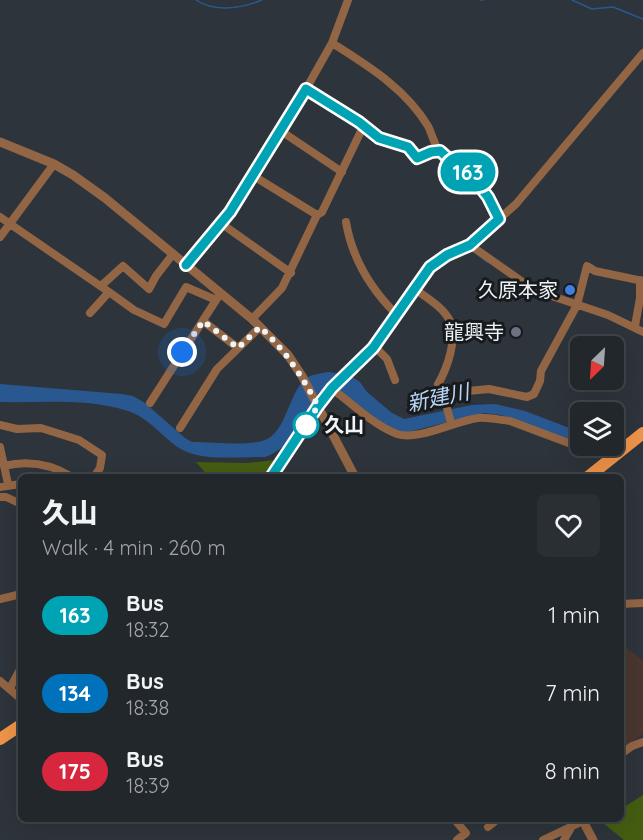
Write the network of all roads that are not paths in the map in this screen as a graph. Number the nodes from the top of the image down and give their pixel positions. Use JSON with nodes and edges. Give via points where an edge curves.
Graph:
{"nodes":[{"id":1,"x":348,"y":0,"type":"edge"},
{"id":2,"x":332,"y":43,"type":"junction"},
{"id":3,"x":643,"y":53,"type":"edge"},
{"id":4,"x":306,"y":89,"type":"junction"},
{"id":5,"x":363,"y":127,"type":"junction"},
{"id":6,"x":281,"y":130,"type":"junction"},
{"id":7,"x":0,"y":142,"type":"edge"},
{"id":8,"x":440,"y":151,"type":"junction"},
{"id":9,"x":54,"y":164,"type":"junction"},
{"id":10,"x":342,"y":172,"type":"junction"},
{"id":11,"x":252,"y":175,"type":"junction"},
{"id":12,"x":317,"y":215,"type":"junction"},
{"id":13,"x":0,"y":217,"type":"edge"},
{"id":14,"x":499,"y":219,"type":"junction"},
{"id":15,"x":346,"y":222,"type":"dead end"},
{"id":16,"x":10,"y":223,"type":"junction"},
{"id":17,"x":222,"y":224,"type":"junction"},
{"id":18,"x":0,"y":237,"type":"edge"},
{"id":19,"x":470,"y":245,"type":"junction"},
{"id":20,"x":173,"y":254,"type":"junction"},
{"id":21,"x":186,"y":265,"type":"junction"},
{"id":22,"x":291,"y":273,"type":"junction"},
{"id":23,"x":641,"y":281,"type":"edge"},
{"id":24,"x":101,"y":286,"type":"junction"},
{"id":25,"x":416,"y":289,"type":"junction"},
{"id":26,"x":109,"y":292,"type":"junction"},
{"id":27,"x":219,"y":296,"type":"junction"},
{"id":28,"x":577,"y":305,"type":"junction"},
{"id":29,"x":90,"y":313,"type":"dead end"},
{"id":30,"x":396,"y":314,"type":"junction"},
{"id":31,"x":252,"y":319,"type":"junction"},
{"id":32,"x":203,"y":321,"type":"junction"},
{"id":33,"x":260,"y":327,"type":"junction"},
{"id":34,"x":635,"y":327,"type":"junction"},
{"id":35,"x":643,"y":332,"type":"edge"},
{"id":36,"x":374,"y":346,"type":"junction"},
{"id":37,"x":238,"y":348,"type":"junction"},
{"id":38,"x":395,"y":380,"type":"dead end"},
{"id":39,"x":332,"y":388,"type":"junction"},
{"id":40,"x":449,"y":390,"type":"junction"},
{"id":41,"x":150,"y":403,"type":"dead end"},
{"id":42,"x":318,"y":406,"type":"junction"},
{"id":43,"x":451,"y":423,"type":"junction"},
{"id":44,"x":0,"y":424,"type":"edge"},
{"id":45,"x":180,"y":428,"type":"dead end"},
{"id":46,"x":643,"y":433,"type":"edge"},
{"id":47,"x":0,"y":447,"type":"edge"},
{"id":48,"x":614,"y":457,"type":"junction"},
{"id":49,"x":4,"y":466,"type":"junction"},
{"id":50,"x":66,"y":474,"type":"edge"},
{"id":51,"x":96,"y":474,"type":"edge"},
{"id":52,"x":273,"y":474,"type":"edge"},
{"id":53,"x":353,"y":474,"type":"edge"},
{"id":54,"x":592,"y":474,"type":"edge"},
{"id":55,"x":9,"y":484,"type":"junction"},
{"id":56,"x":18,"y":484,"type":"edge"},
{"id":57,"x":0,"y":487,"type":"edge"},
{"id":58,"x":0,"y":497,"type":"edge"},
{"id":59,"x":18,"y":503,"type":"edge"},
{"id":60,"x":18,"y":595,"type":"edge"},
{"id":61,"x":0,"y":598,"type":"edge"},
{"id":62,"x":643,"y":603,"type":"edge"},
{"id":63,"x":624,"y":604,"type":"edge"},
{"id":64,"x":18,"y":673,"type":"edge"},
{"id":65,"x":0,"y":681,"type":"edge"},
{"id":66,"x":10,"y":688,"type":"junction"},
{"id":67,"x":18,"y":696,"type":"edge"},
{"id":68,"x":18,"y":727,"type":"edge"},
{"id":69,"x":0,"y":739,"type":"edge"},
{"id":70,"x":643,"y":742,"type":"edge"},
{"id":71,"x":624,"y":752,"type":"edge"},
{"id":72,"x":457,"y":822,"type":"edge"},
{"id":73,"x":494,"y":822,"type":"edge"},
{"id":74,"x":579,"y":822,"type":"edge"},
{"id":75,"x":584,"y":822,"type":"edge"},
{"id":76,"x":572,"y":826,"type":"junction"},
{"id":77,"x":488,"y":827,"type":"dead end"},
{"id":78,"x":457,"y":840,"type":"edge"},
{"id":79,"x":543,"y":840,"type":"edge"},
{"id":80,"x":564,"y":840,"type":"edge"},
{"id":81,"x":593,"y":840,"type":"edge"}],
"edges":[{"from":1,"to":2,"type":"street"},
{"from":2,"to":4,"type":"street"},
{"from":2,"to":8,"type":"street","via":[[384,77],[410,101]]},
{"from":3,"to":14,"type":"street"},
{"from":4,"to":5,"type":"street"},
{"from":4,"to":6,"type":"street"},
{"from":5,"to":8,"type":"street","via":[[379,138],[408,147],[417,158]]},
{"from":5,"to":10,"type":"street"},
{"from":6,"to":10,"type":"street"},
{"from":6,"to":11,"type":"street"},
{"from":7,"to":9,"type":"street"},
{"from":8,"to":14,"type":"street","via":[[470,174]]},
{"from":9,"to":16,"type":"street"},
{"from":9,"to":20,"type":"street","via":[[105,198]]},
{"from":10,"to":12,"type":"street"},
{"from":11,"to":12,"type":"street"},
{"from":11,"to":17,"type":"street"},
{"from":12,"to":22,"type":"street"},
{"from":13,"to":16,"type":"street"},
{"from":14,"to":19,"type":"street"},
{"from":15,"to":30,"type":"street","via":[[364,275]]},
{"from":16,"to":18,"type":"street"},
{"from":16,"to":24,"type":"street"},
{"from":17,"to":21,"type":"street"},
{"from":17,"to":22,"type":"street"},
{"from":19,"to":25,"type":"street","via":[[430,267]]},
{"from":19,"to":28,"type":"street","via":[[534,290]]},
{"from":20,"to":21,"type":"street"},
{"from":20,"to":24,"type":"street","via":[[149,289],[123,266]]},
{"from":21,"to":27,"type":"street"},
{"from":22,"to":31,"type":"street"},
{"from":23,"to":28,"type":"street","via":[[587,266]]},
{"from":23,"to":34,"type":"street"},
{"from":24,"to":26,"type":"street"},
{"from":25,"to":30,"type":"street"},
{"from":25,"to":40,"type":"street","via":[[438,307],[452,326],[447,368],[438,384]]},
{"from":26,"to":27,"type":"street","via":[[164,324],[186,286]]},
{"from":26,"to":29,"type":"street"},
{"from":27,"to":31,"type":"street"},
{"from":27,"to":32,"type":"street"},
{"from":28,"to":34,"type":"street"},
{"from":28,"to":40,"type":"street","via":[[531,397],[489,389]]},
{"from":30,"to":36,"type":"street"},
{"from":31,"to":33,"type":"street"},
{"from":32,"to":37,"type":"street"},
{"from":32,"to":41,"type":"street"},
{"from":33,"to":37,"type":"street"},
{"from":33,"to":42,"type":"street","via":[[288,355]]},
{"from":34,"to":35,"type":"street"},
{"from":36,"to":38,"type":"street","via":[[387,359]]},
{"from":36,"to":39,"type":"street"},
{"from":37,"to":45,"type":"street","via":[[217,369]]},
{"from":39,"to":42,"type":"street"},
{"from":39,"to":43,"type":"street","via":[[398,434],[408,435]]},
{"from":40,"to":43,"type":"street","via":[[447,408]]},
{"from":42,"to":52,"type":"street"},
{"from":42,"to":53,"type":"street"},
{"from":43,"to":48,"type":"street","via":[[479,418],[510,421]]},
{"from":44,"to":51,"type":"street","via":[[17,429],[41,428],[79,440],[102,455]]},
{"from":46,"to":48,"type":"main road"},
{"from":47,"to":49,"type":"street"},
{"from":48,"to":54,"type":"main road"},
{"from":49,"to":50,"type":"street","via":[[19,462],[37,464]]},
{"from":49,"to":55,"type":"street"},
{"from":55,"to":56,"type":"street"},
{"from":55,"to":57,"type":"street"},
{"from":58,"to":59,"type":"street"},
{"from":60,"to":61,"type":"street"},
{"from":62,"to":63,"type":"street"},
{"from":64,"to":66,"type":"street"},
{"from":65,"to":66,"type":"street"},
{"from":66,"to":67,"type":"street"},
{"from":68,"to":69,"type":"main road"},
{"from":70,"to":71,"type":"street"},
{"from":72,"to":78,"type":"street","via":[[466,833]]},
{"from":73,"to":77,"type":"street"},
{"from":74,"to":76,"type":"street"},
{"from":75,"to":81,"type":"street"},
{"from":76,"to":79,"type":"street"},
{"from":76,"to":80,"type":"street"}]}
